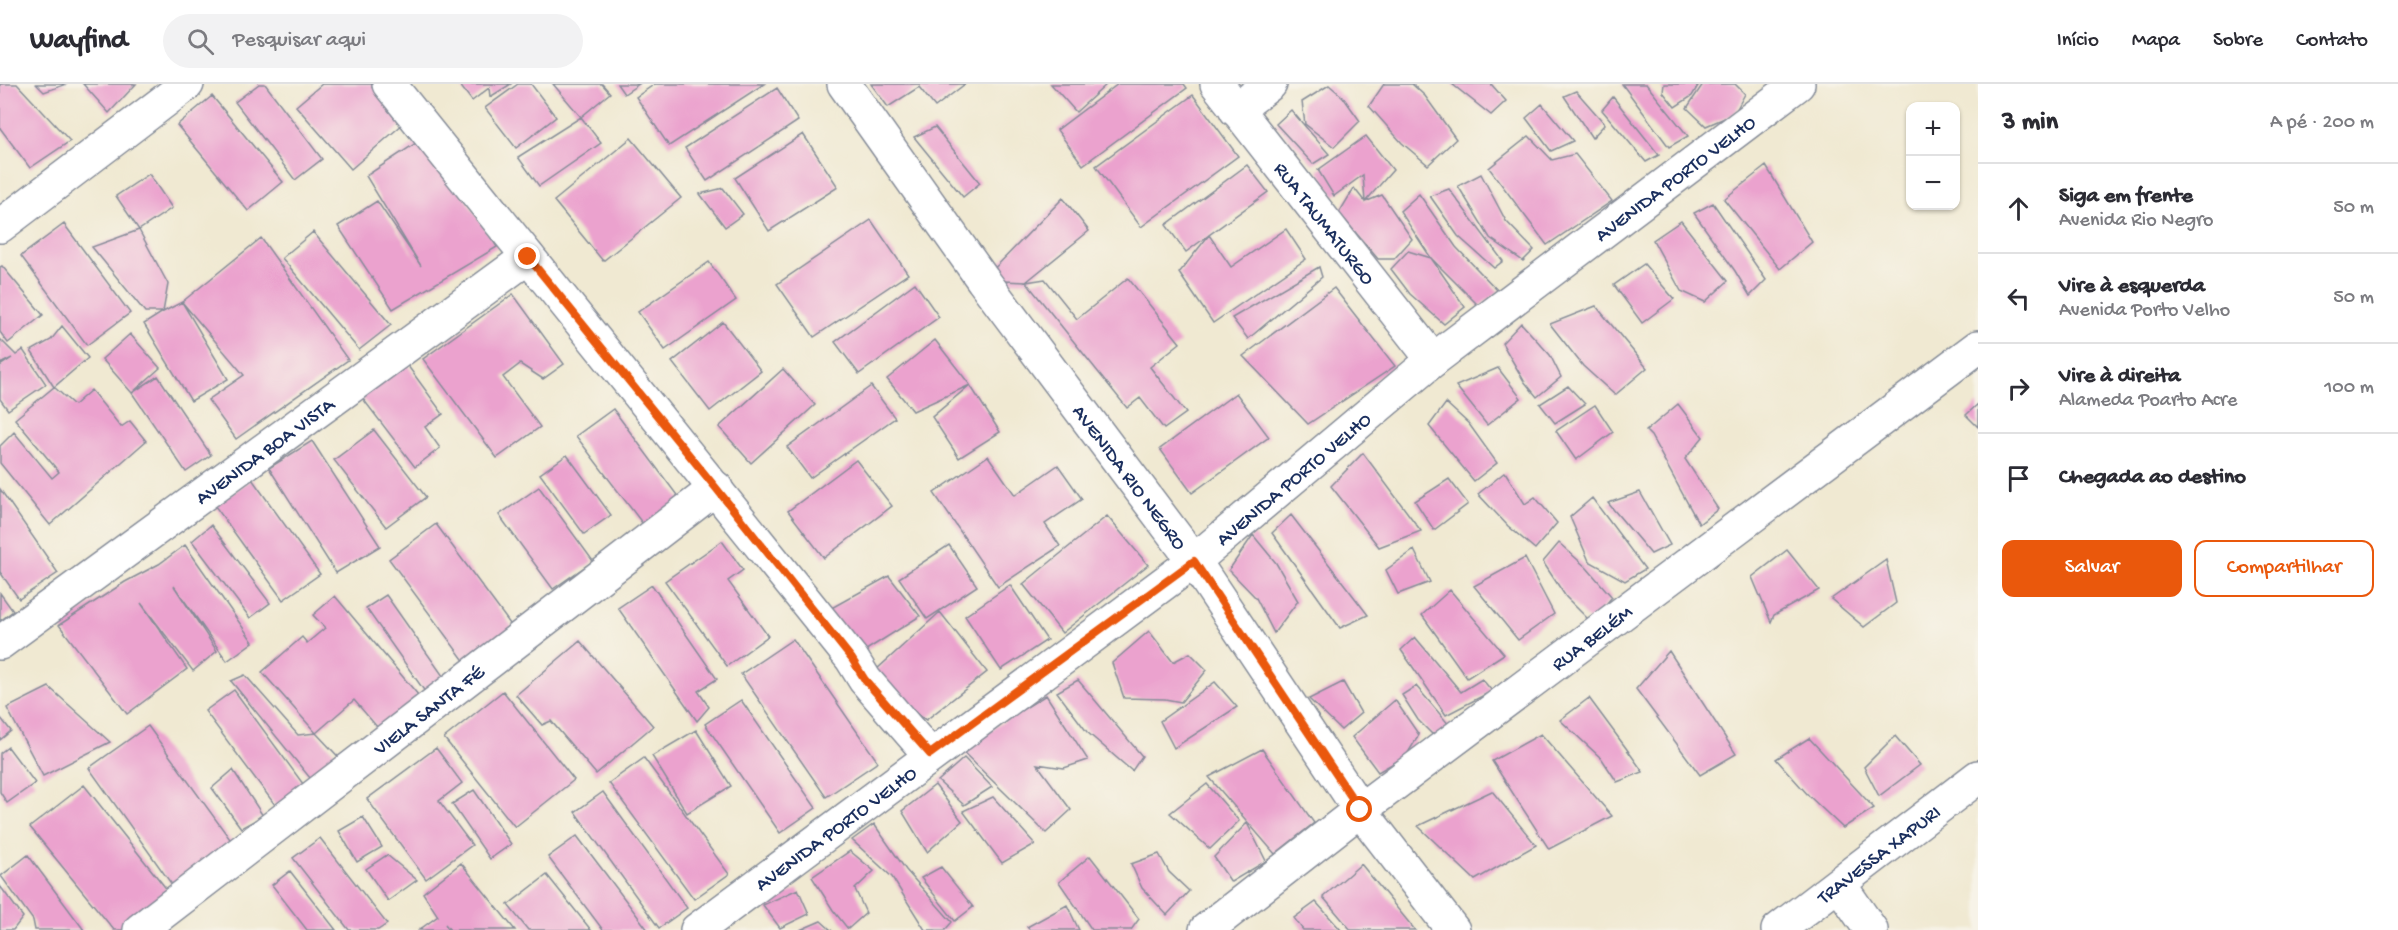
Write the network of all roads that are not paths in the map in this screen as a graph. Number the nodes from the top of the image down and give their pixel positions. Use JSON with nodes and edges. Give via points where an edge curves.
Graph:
{"nodes":[{"id":1,"x":188,"y":84,"type":"edge"},
{"id":2,"x":389,"y":84,"type":"edge"},
{"id":3,"x":844,"y":84,"type":"edge"},
{"id":4,"x":1217,"y":84,"type":"edge"},
{"id":5,"x":1270,"y":84,"type":"edge"},
{"id":6,"x":1798,"y":84,"type":"edge"},
{"id":7,"x":1236,"y":110,"type":"junction"},
{"id":8,"x":0,"y":226,"type":"edge"},
{"id":9,"x":528,"y":257,"type":"junction"},
{"id":10,"x":1978,"y":347,"type":"edge"},
{"id":11,"x":1433,"y":360,"type":"junction"},
{"id":12,"x":716,"y":488,"type":"junction"},
{"id":13,"x":1194,"y":561,"type":"junction"},
{"id":14,"x":0,"y":643,"type":"edge"},
{"id":15,"x":930,"y":754,"type":"junction"},
{"id":16,"x":1978,"y":777,"type":"edge"},
{"id":17,"x":1360,"y":810,"type":"junction"},
{"id":18,"x":1839,"y":884,"type":"junction"},
{"id":19,"x":140,"y":930,"type":"edge"},
{"id":20,"x":697,"y":930,"type":"edge"},
{"id":21,"x":1206,"y":930,"type":"edge"},
{"id":22,"x":1453,"y":930,"type":"edge"},
{"id":23,"x":1778,"y":930,"type":"edge"},
{"id":24,"x":1871,"y":930,"type":"edge"}],
"edges":[{"from":1,"to":8,"type":"street"},
{"from":2,"to":9,"type":"street"},
{"from":3,"to":13,"type":"street","name":"AVENIDA RIO NEGRO","via":[[983,280]]},
{"from":4,"to":7,"type":"street","name":"RUA TAUMATURGO"},
{"from":5,"to":7,"type":"street"},
{"from":6,"to":11,"type":"street","name":"AVENIDA PORTO VELHO"},
{"from":7,"to":11,"type":"street","name":"RUA TAUMATURGO"},
{"from":9,"to":12,"type":"street"},
{"from":9,"to":14,"type":"street","name":"AVENIDA BOA VISTA"},
{"from":10,"to":17,"type":"street","name":"RUA BELÉM"},
{"from":11,"to":13,"type":"street","name":"AVENIDA PORTO VELHO"},
{"from":12,"to":15,"type":"street","via":[[865,680]]},
{"from":12,"to":19,"type":"street","name":"VIELA SANTA FÉ"},
{"from":13,"to":15,"type":"street","name":"AVENIDA PORTO VELHO"},
{"from":13,"to":17,"type":"street","name":"AVENIDA RIO NEGRO"},
{"from":15,"to":20,"type":"street","name":"AVENIDA PORTO VELHO"},
{"from":16,"to":18,"type":"street","name":"TRAVESSA XAPURI"},
{"from":17,"to":21,"type":"street","name":"RUA BELÉM"},
{"from":17,"to":22,"type":"street","name":"AVENIDA RIO NEGRO"},
{"from":18,"to":23,"type":"street","name":"TRAVESSA XAPURI"},
{"from":18,"to":24,"type":"street"}]}
